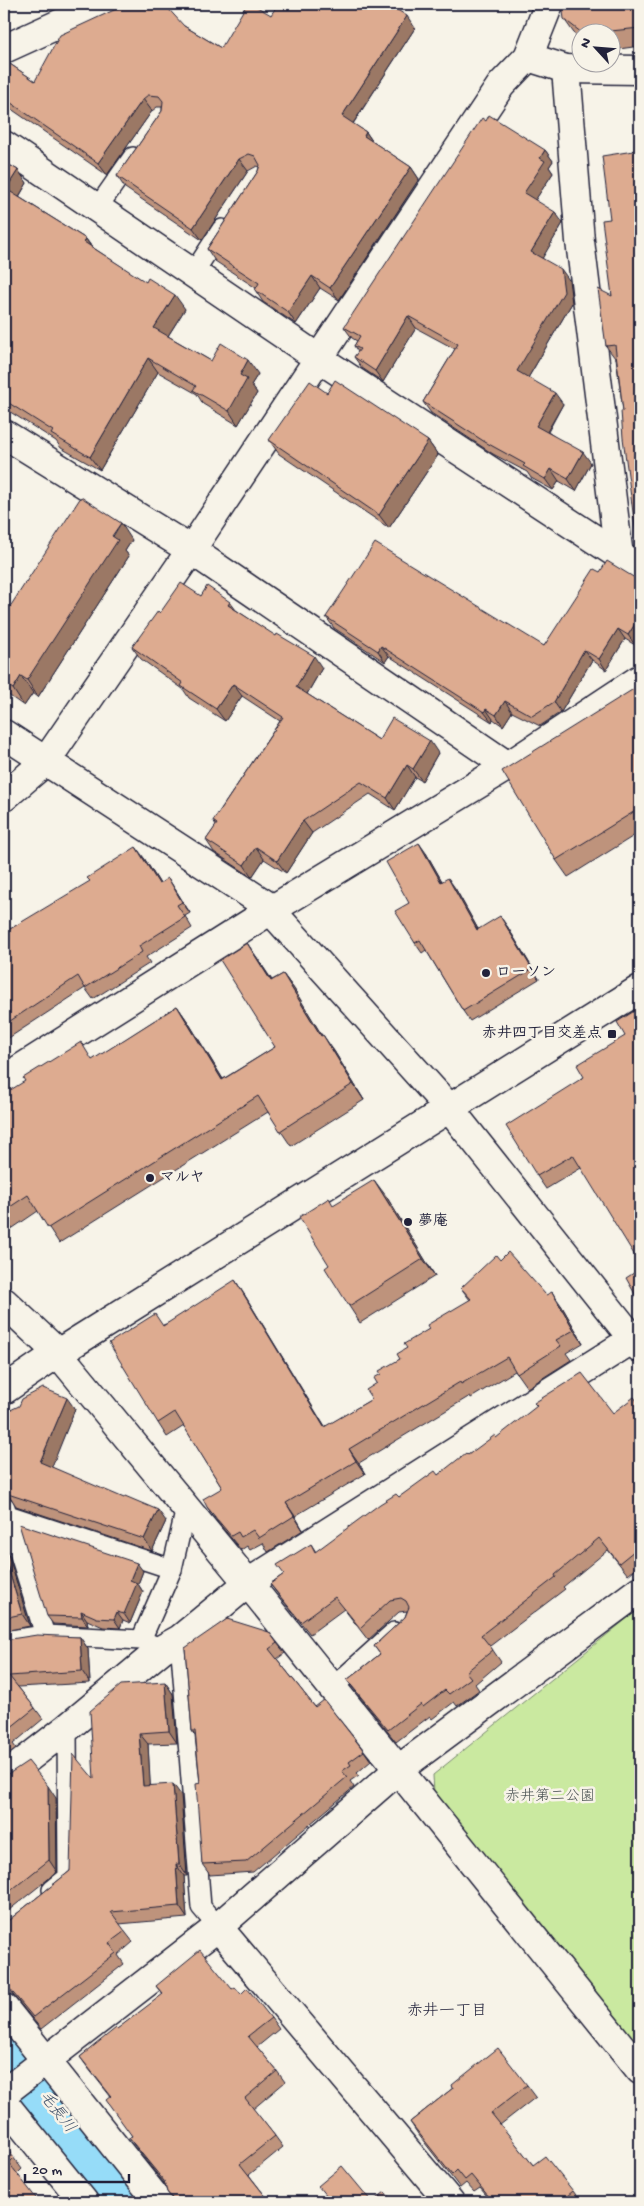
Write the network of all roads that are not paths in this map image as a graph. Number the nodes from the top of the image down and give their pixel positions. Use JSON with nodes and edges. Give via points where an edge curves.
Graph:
{"nodes":[{"id":1,"x":103,"y":4,"type":"edge"},
{"id":2,"x":549,"y":4,"type":"edge"},
{"id":3,"x":4,"y":49,"type":"edge"},
{"id":4,"x":528,"y":57,"type":"junction"},
{"id":5,"x":566,"y":68,"type":"junction"},
{"id":6,"x":640,"y":70,"type":"edge"},
{"id":7,"x":145,"y":139,"type":"edge"},
{"id":8,"x":4,"y":145,"type":"edge"},
{"id":9,"x":98,"y":207,"type":"junction"},
{"id":10,"x":231,"y":217,"type":"edge"},
{"id":11,"x":194,"y":272,"type":"junction"},
{"id":12,"x":318,"y":358,"type":"junction"},
{"id":13,"x":4,"y":434,"type":"edge"},
{"id":14,"x":191,"y":550,"type":"junction"},
{"id":15,"x":630,"y":562,"type":"edge"},
{"id":16,"x":640,"y":679,"type":"edge"},
{"id":17,"x":4,"y":734,"type":"edge"},
{"id":18,"x":46,"y":761,"type":"junction"},
{"id":19,"x":508,"y":766,"type":"junction"},
{"id":20,"x":4,"y":797,"type":"edge"},
{"id":21,"x":271,"y":910,"type":"junction"},
{"id":22,"x":640,"y":989,"type":"edge"},
{"id":23,"x":4,"y":1079,"type":"edge"},
{"id":24,"x":449,"y":1108,"type":"junction"},
{"id":25,"x":4,"y":1302,"type":"edge"},
{"id":26,"x":637,"y":1344,"type":"edge"},
{"id":27,"x":58,"y":1353,"type":"junction"},
{"id":28,"x":4,"y":1390,"type":"edge"},
{"id":29,"x":186,"y":1508,"type":"junction"},
{"id":30,"x":6,"y":1511,"type":"edge"},
{"id":31,"x":172,"y":1569,"type":"junction"},
{"id":32,"x":248,"y":1583,"type":"junction"},
{"id":33,"x":640,"y":1590,"type":"edge"},
{"id":34,"x":406,"y":1621,"type":"edge"},
{"id":35,"x":45,"y":1635,"type":"junction"},
{"id":36,"x":4,"y":1641,"type":"edge"},
{"id":37,"x":161,"y":1643,"type":"junction"},
{"id":38,"x":332,"y":1688,"type":"junction"},
{"id":39,"x":67,"y":1728,"type":"junction"},
{"id":40,"x":399,"y":1769,"type":"junction"},
{"id":41,"x":4,"y":1777,"type":"edge"},
{"id":42,"x":40,"y":1899,"type":"edge"},
{"id":43,"x":218,"y":1927,"type":"junction"},
{"id":44,"x":4,"y":2008,"type":"edge"},
{"id":45,"x":41,"y":2066,"type":"junction"},
{"id":46,"x":640,"y":2070,"type":"edge"},
{"id":47,"x":7,"y":2094,"type":"edge"},
{"id":48,"x":84,"y":2202,"type":"edge"},
{"id":49,"x":159,"y":2202,"type":"edge"},
{"id":50,"x":450,"y":2202,"type":"edge"}],
"edges":[{"from":1,"to":3,"type":"street"},
{"from":2,"to":4,"type":"street"},
{"from":4,"to":5,"type":"street"},
{"from":4,"to":12,"type":"street","via":[[501,86]]},
{"from":5,"to":6,"type":"street"},
{"from":5,"to":15,"type":"street","via":[[580,241]]},
{"from":7,"to":9,"type":"lane"},
{"from":8,"to":9,"type":"street"},
{"from":9,"to":11,"type":"street"},
{"from":10,"to":11,"type":"lane"},
{"from":11,"to":12,"type":"street"},
{"from":12,"to":14,"type":"street"},
{"from":12,"to":15,"type":"street"},
{"from":13,"to":14,"type":"street"},
{"from":14,"to":18,"type":"street"},
{"from":14,"to":19,"type":"street"},
{"from":16,"to":19,"type":"street"},
{"from":17,"to":18,"type":"street"},
{"from":18,"to":20,"type":"street"},
{"from":18,"to":21,"type":"street"},
{"from":19,"to":21,"type":"street"},
{"from":21,"to":23,"type":"street"},
{"from":21,"to":24,"type":"street"},
{"from":22,"to":24,"type":"street"},
{"from":24,"to":26,"type":"street"},
{"from":24,"to":27,"type":"street"},
{"from":25,"to":27,"type":"street"},
{"from":26,"to":32,"type":"street"},
{"from":27,"to":28,"type":"street"},
{"from":27,"to":29,"type":"street"},
{"from":29,"to":31,"type":"lane"},
{"from":29,"to":32,"type":"street"},
{"from":30,"to":31,"type":"lane"},
{"from":30,"to":35,"type":"lane"},
{"from":31,"to":37,"type":"lane"},
{"from":32,"to":37,"type":"street"},
{"from":32,"to":38,"type":"street"},
{"from":33,"to":40,"type":"street"},
{"from":34,"to":38,"type":"lane"},
{"from":35,"to":36,"type":"lane"},
{"from":35,"to":37,"type":"lane"},
{"from":37,"to":39,"type":"street"},
{"from":37,"to":43,"type":"lane","via":[[201,1907]]},
{"from":38,"to":40,"type":"street"},
{"from":39,"to":41,"type":"street"},
{"from":39,"to":42,"type":"lane","via":[[68,1877]]},
{"from":40,"to":43,"type":"street"},
{"from":40,"to":46,"type":"street"},
{"from":43,"to":45,"type":"street"},
{"from":43,"to":50,"type":"street"},
{"from":44,"to":45,"type":"street"},
{"from":45,"to":47,"type":"street"},
{"from":45,"to":49,"type":"street"},
{"from":47,"to":48,"type":"street"}]}
